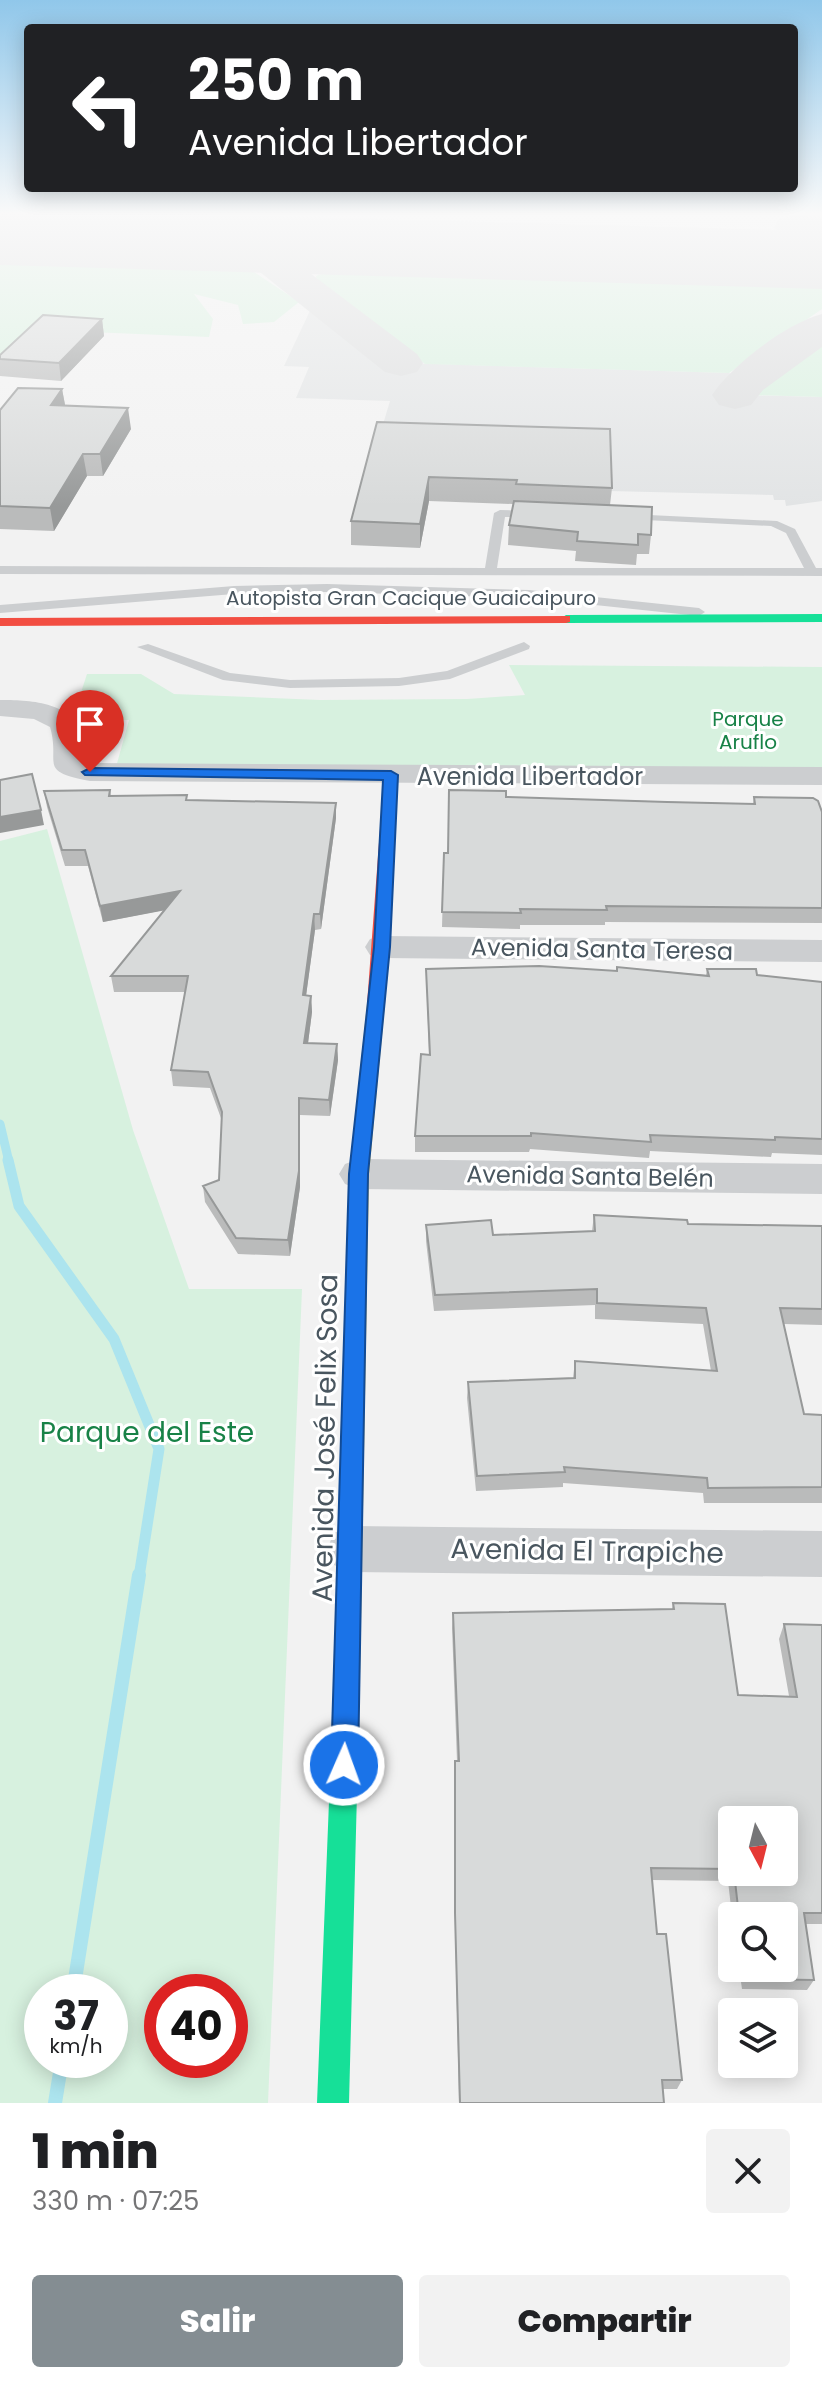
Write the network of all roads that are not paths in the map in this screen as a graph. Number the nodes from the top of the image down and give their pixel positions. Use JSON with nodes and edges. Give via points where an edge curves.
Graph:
{"nodes":[{"id":1,"x":548,"y":515,"type":"edge"},
{"id":2,"x":612,"y":516,"type":"edge"},
{"id":3,"x":0,"y":570,"type":"edge"},
{"id":4,"x":490,"y":572,"type":"junction"},
{"id":5,"x":817,"y":572,"type":"edge"},
{"id":6,"x":0,"y":609,"type":"edge"},
{"id":7,"x":822,"y":618,"type":"edge"},
{"id":8,"x":781,"y":619,"type":"junction"},
{"id":9,"x":0,"y":622,"type":"edge"},
{"id":10,"x":476,"y":646,"type":"dead end"},
{"id":11,"x":532,"y":646,"type":"joint"},
{"id":12,"x":135,"y":647,"type":"joint"},
{"id":13,"x":206,"y":647,"type":"dead end"},
{"id":14,"x":0,"y":708,"type":"edge"},
{"id":15,"x":391,"y":775,"type":"junction"},
{"id":16,"x":822,"y":776,"type":"edge"},
{"id":17,"x":382,"y":947,"type":"junction"},
{"id":18,"x":822,"y":951,"type":"edge"},
{"id":19,"x":359,"y":1174,"type":"junction"},
{"id":20,"x":822,"y":1179,"type":"edge"},
{"id":21,"x":351,"y":1549,"type":"junction"},
{"id":22,"x":822,"y":1554,"type":"edge"},
{"id":23,"x":333,"y":2103,"type":"edge"}],
"edges":[{"from":1,"to":4,"type":"lane","via":[[500,513]]},
{"from":2,"to":5,"type":"lane","via":[[773,523],[791,531]]},
{"from":3,"to":4,"type":"lane"},
{"from":4,"to":5,"type":"lane"},
{"from":6,"to":8,"type":"lane","via":[[327,588],[529,594]]},
{"from":7,"to":8,"type":"main road","name":"Autopista Gran Cacique Guaicaipuro"},
{"from":8,"to":9,"type":"main road","name":"Autopista Gran Cacique Guaicaipuro"},
{"from":10,"to":11,"type":"main road"},
{"from":11,"to":12,"type":"lane","via":[[450,675],[399,682],[290,684],[228,677]]},
{"from":12,"to":13,"type":"main road"},
{"from":14,"to":15,"type":"street","name":"Avenida Libertador","via":[[41,713],[61,723],[66,730],[63,758],[75,770]]},
{"from":15,"to":16,"type":"street","name":"Avenida Libertador"},
{"from":15,"to":17,"type":"main road","name":"Avenida José Felix Sosa"},
{"from":17,"to":18,"type":"street","name":"Avenida Santa Teresa"},
{"from":17,"to":19,"type":"main road","name":"Avenida José Felix Sosa"},
{"from":19,"to":20,"type":"street","name":"Avenida Santa Belén"},
{"from":19,"to":21,"type":"main road","name":"Avenida José Felix Sosa"},
{"from":21,"to":22,"type":"street","name":"Avenida El Trapiche"},
{"from":21,"to":23,"type":"main road","name":"Avenida José Felix Sosa"}]}
